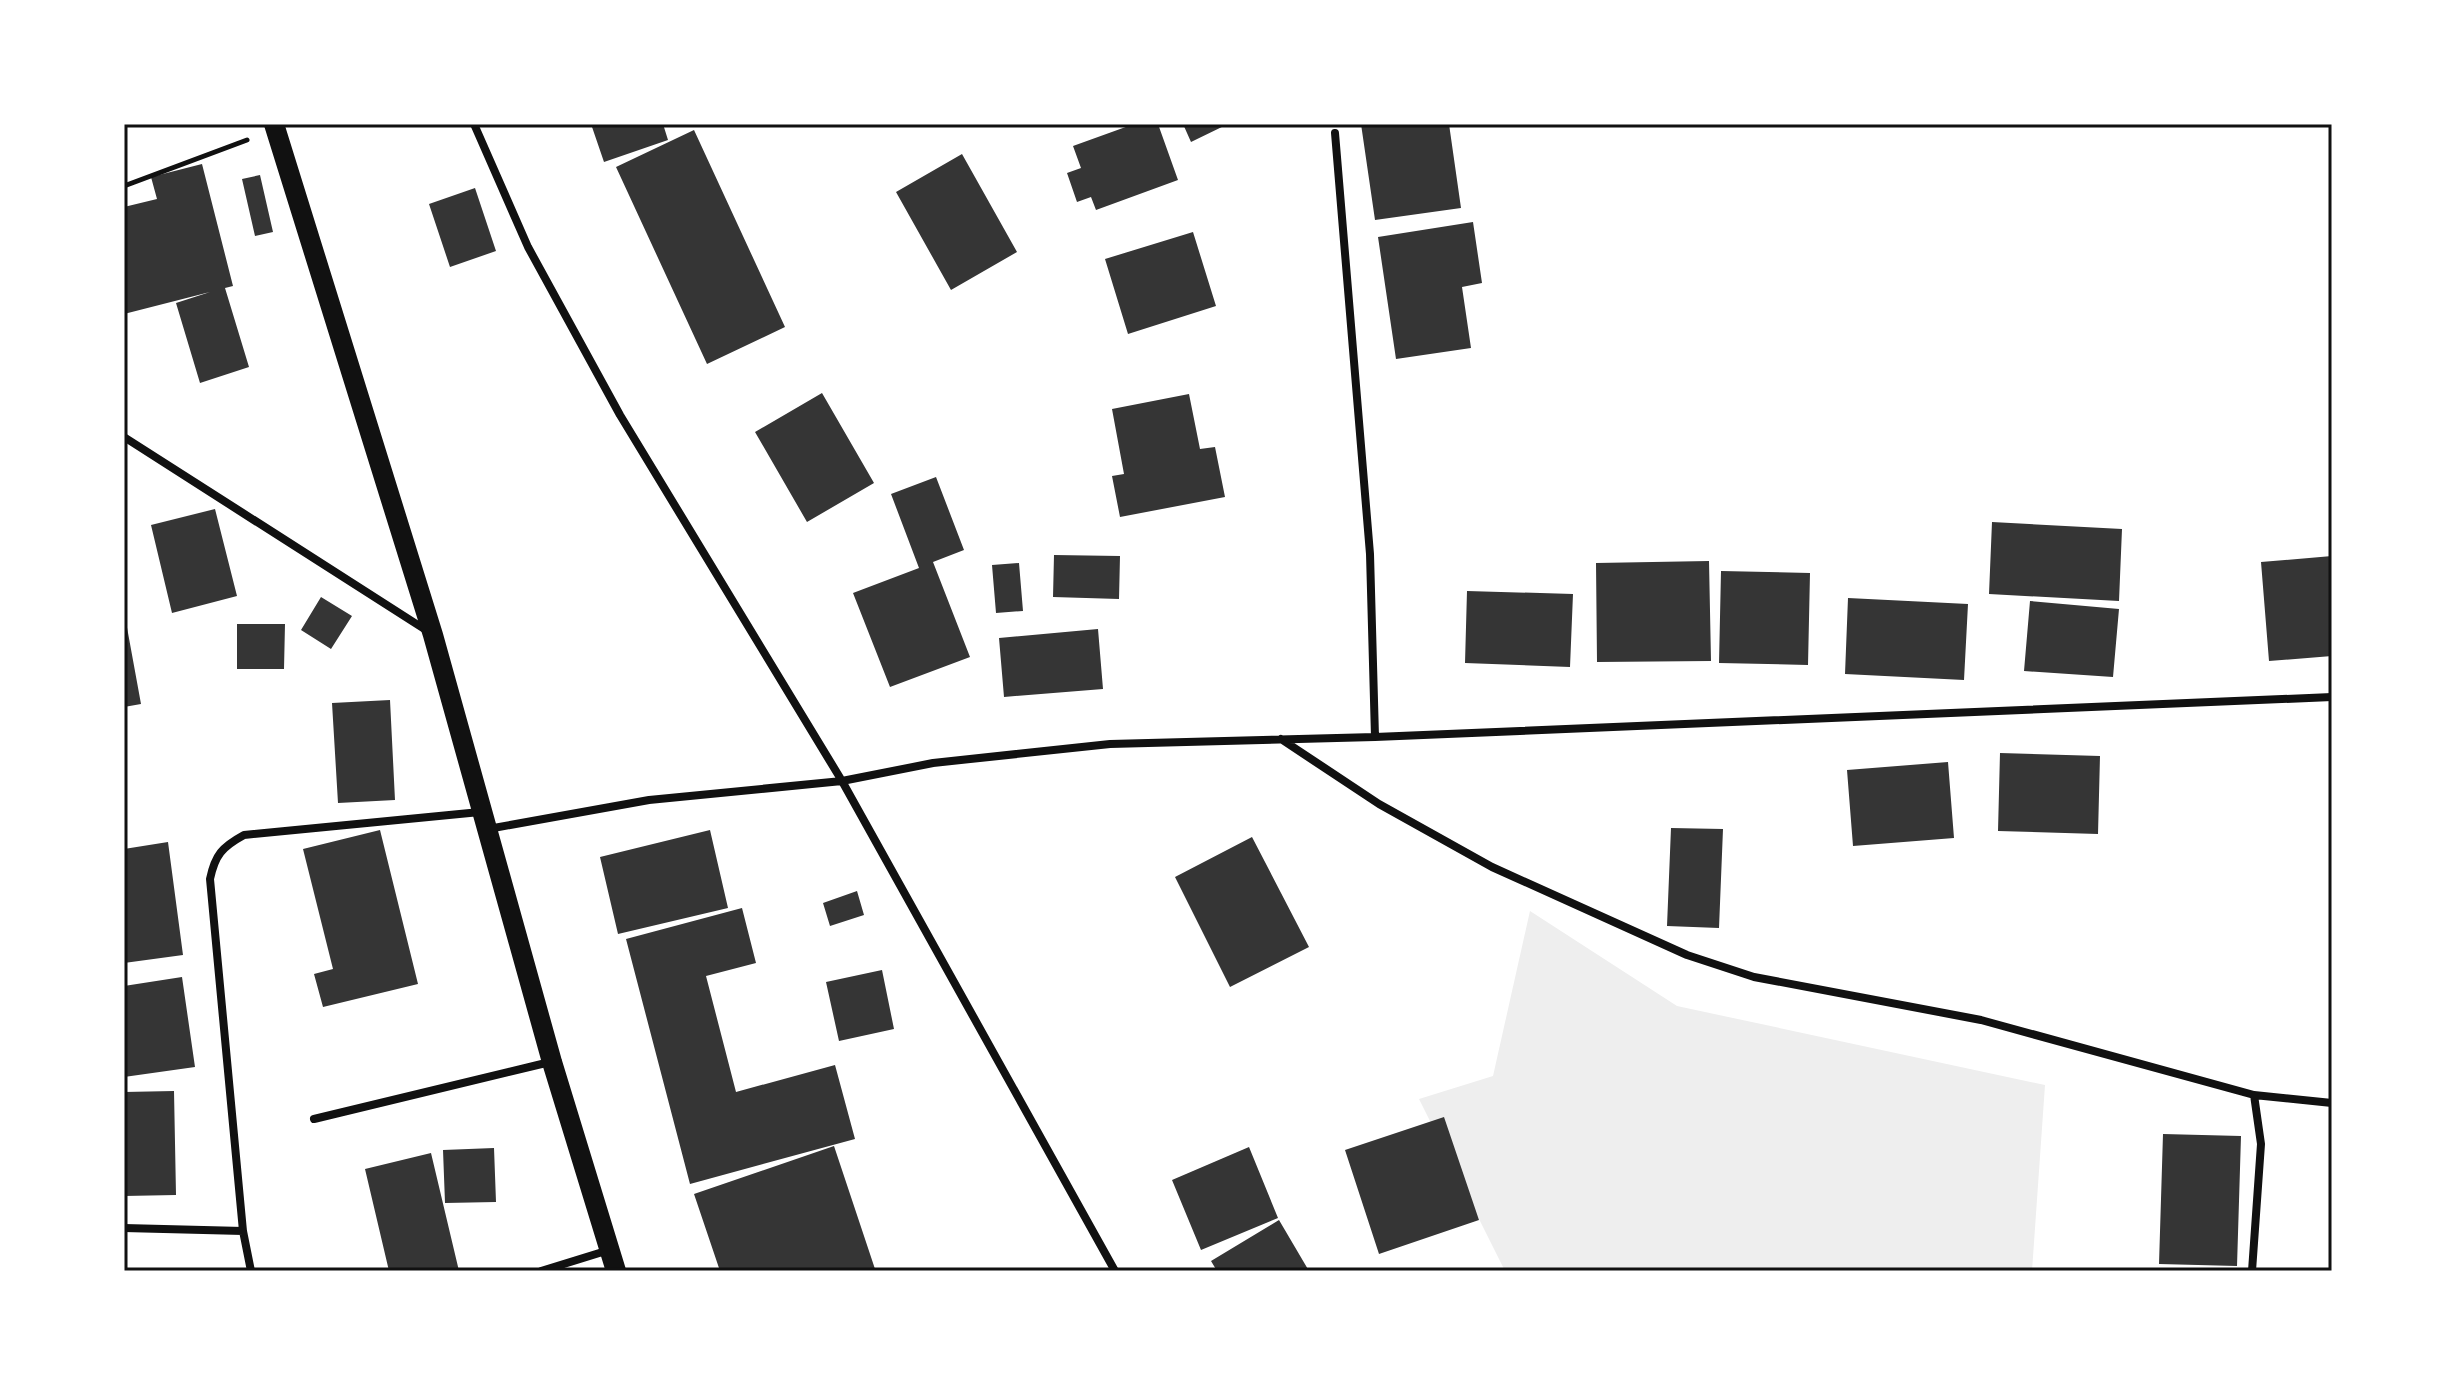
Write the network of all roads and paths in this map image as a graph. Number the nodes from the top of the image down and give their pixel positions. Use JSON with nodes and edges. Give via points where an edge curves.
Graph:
{"nodes":[{"id":1,"x":474,"y":124,"type":"edge"},
{"id":2,"x":274,"y":127,"type":"edge"},
{"id":3,"x":1335,"y":133,"type":"dead end"},
{"id":4,"x":124,"y":186,"type":"edge"},
{"id":5,"x":124,"y":437,"type":"edge"},
{"id":6,"x":433,"y":635,"type":"junction"},
{"id":7,"x":2332,"y":697,"type":"edge"},
{"id":8,"x":1375,"y":737,"type":"junction"},
{"id":9,"x":1280,"y":739,"type":"junction"},
{"id":10,"x":842,"y":781,"type":"junction"},
{"id":11,"x":484,"y":820,"type":"junction"},
{"id":12,"x":552,"y":1062,"type":"junction"},
{"id":13,"x":2254,"y":1095,"type":"junction"},
{"id":14,"x":2332,"y":1103,"type":"edge"},
{"id":15,"x":314,"y":1119,"type":"dead end"},
{"id":16,"x":124,"y":1228,"type":"edge"},
{"id":17,"x":243,"y":1231,"type":"junction"},
{"id":18,"x":609,"y":1250,"type":"junction"},
{"id":19,"x":251,"y":1271,"type":"edge"},
{"id":20,"x":541,"y":1271,"type":"edge"},
{"id":21,"x":616,"y":1271,"type":"edge"},
{"id":22,"x":1115,"y":1271,"type":"edge"},
{"id":23,"x":2252,"y":1271,"type":"edge"}],
"edges":[{"from":1,"to":10,"type":"street","via":[[528,247],[620,415]]},
{"from":2,"to":4,"type":"path"},
{"from":2,"to":6,"type":"main road"},
{"from":3,"to":8,"type":"street","via":[[1369,538]]},
{"from":5,"to":6,"type":"street"},
{"from":6,"to":11,"type":"main road"},
{"from":7,"to":8,"type":"street"},
{"from":8,"to":9,"type":"street"},
{"from":9,"to":10,"type":"street","via":[[1110,744],[933,763]]},
{"from":9,"to":13,"type":"street","via":[[1379,804],[1492,867],[1687,955],[1754,977],[1981,1020]]},
{"from":10,"to":11,"type":"street"},
{"from":10,"to":22,"type":"street"},
{"from":11,"to":12,"type":"main road"},
{"from":11,"to":17,"type":"street","via":[[244,835],[223,846],[214,858],[210,879]]},
{"from":12,"to":15,"type":"street"},
{"from":12,"to":18,"type":"main road"},
{"from":13,"to":14,"type":"street"},
{"from":13,"to":23,"type":"street","via":[[2261,1144]]},
{"from":16,"to":17,"type":"street"},
{"from":17,"to":19,"type":"street"},
{"from":18,"to":20,"type":"street"},
{"from":18,"to":21,"type":"main road"}]}
